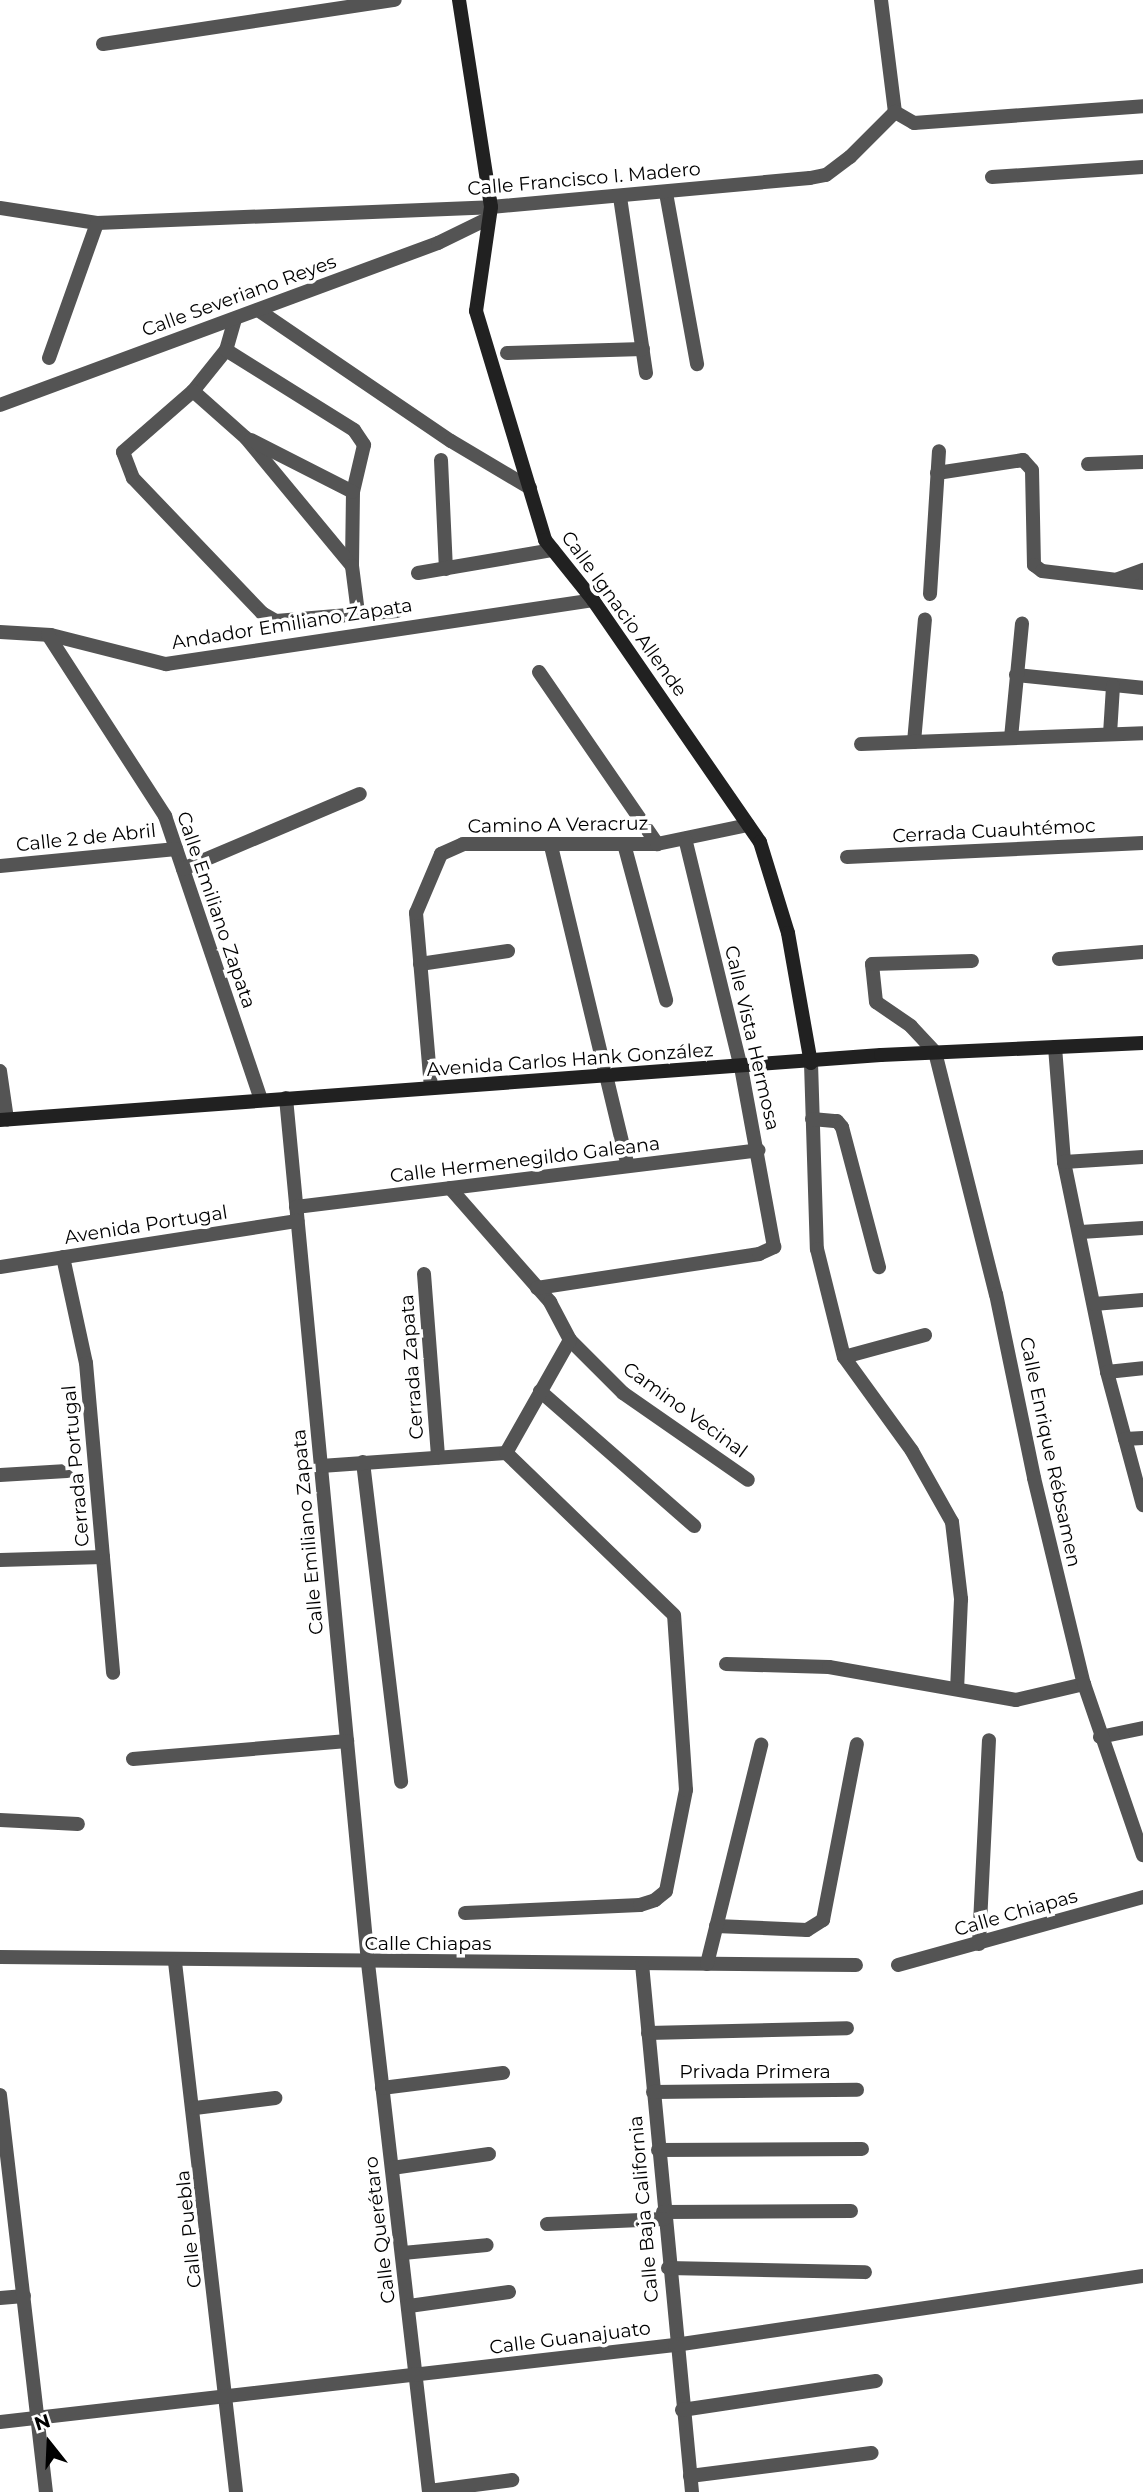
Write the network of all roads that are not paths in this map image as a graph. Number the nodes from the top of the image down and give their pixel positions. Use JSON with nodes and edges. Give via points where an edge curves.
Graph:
{"nodes":[{"id":1,"x":395,"y":0,"type":"edge"},
{"id":2,"x":459,"y":0,"type":"edge"},
{"id":3,"x":881,"y":0,"type":"edge"},
{"id":4,"x":103,"y":44,"type":"dead end"},
{"id":5,"x":1143,"y":106,"type":"edge"},
{"id":6,"x":895,"y":112,"type":"junction"},
{"id":7,"x":1143,"y":167,"type":"edge"},
{"id":8,"x":992,"y":177,"type":"dead end"},
{"id":9,"x":666,"y":193,"type":"junction"},
{"id":10,"x":620,"y":197,"type":"junction"},
{"id":11,"x":0,"y":208,"type":"edge"},
{"id":12,"x":490,"y":213,"type":"junction"},
{"id":13,"x":97,"y":223,"type":"junction"},
{"id":14,"x":258,"y":310,"type":"junction"},
{"id":15,"x":235,"y":319,"type":"junction"},
{"id":16,"x":643,"y":349,"type":"junction"},
{"id":17,"x":226,"y":351,"type":"junction"},
{"id":18,"x":507,"y":353,"type":"dead end"},
{"id":19,"x":49,"y":358,"type":"dead end"},
{"id":20,"x":697,"y":364,"type":"dead end"},
{"id":21,"x":646,"y":373,"type":"dead end"},
{"id":22,"x":193,"y":391,"type":"junction"},
{"id":23,"x":0,"y":405,"type":"edge"},
{"id":24,"x":246,"y":438,"type":"junction"},
{"id":25,"x":939,"y":452,"type":"dead end"},
{"id":26,"x":441,"y":460,"type":"dead end"},
{"id":27,"x":1143,"y":462,"type":"edge"},
{"id":28,"x":1088,"y":464,"type":"dead end"},
{"id":29,"x":937,"y":473,"type":"junction"},
{"id":30,"x":530,"y":488,"type":"junction"},
{"id":31,"x":353,"y":492,"type":"junction"},
{"id":32,"x":553,"y":550,"type":"junction"},
{"id":33,"x":352,"y":566,"type":"junction"},
{"id":34,"x":446,"y":569,"type":"junction"},
{"id":35,"x":1143,"y":570,"type":"edge"},
{"id":36,"x":418,"y":573,"type":"dead end"},
{"id":37,"x":1117,"y":579,"type":"junction"},
{"id":38,"x":1143,"y":583,"type":"edge"},
{"id":39,"x":930,"y":594,"type":"dead end"},
{"id":40,"x":593,"y":600,"type":"junction"},
{"id":41,"x":397,"y":611,"type":"dead end"},
{"id":42,"x":358,"y":613,"type":"junction"},
{"id":43,"x":925,"y":619,"type":"dead end"},
{"id":44,"x":1022,"y":624,"type":"dead end"},
{"id":45,"x":0,"y":632,"type":"edge"},
{"id":46,"x":48,"y":635,"type":"junction"},
{"id":47,"x":539,"y":672,"type":"dead end"},
{"id":48,"x":1016,"y":675,"type":"junction"},
{"id":49,"x":1113,"y":686,"type":"junction"},
{"id":50,"x":1143,"y":688,"type":"edge"},
{"id":51,"x":1143,"y":733,"type":"edge"},
{"id":52,"x":1110,"y":734,"type":"junction"},
{"id":53,"x":1011,"y":738,"type":"junction"},
{"id":54,"x":914,"y":742,"type":"junction"},
{"id":55,"x":862,"y":744,"type":"dead end"},
{"id":56,"x":360,"y":794,"type":"dead end"},
{"id":57,"x":748,"y":825,"type":"junction"},
{"id":58,"x":685,"y":839,"type":"junction"},
{"id":59,"x":1143,"y":843,"type":"edge"},
{"id":60,"x":624,"y":844,"type":"junction"},
{"id":61,"x":657,"y":844,"type":"junction"},
{"id":62,"x":551,"y":846,"type":"junction"},
{"id":63,"x":176,"y":849,"type":"junction"},
{"id":64,"x":847,"y":857,"type":"dead end"},
{"id":65,"x":0,"y":866,"type":"edge"},
{"id":66,"x":183,"y":869,"type":"junction"},
{"id":67,"x":508,"y":951,"type":"dead end"},
{"id":68,"x":1143,"y":953,"type":"edge"},
{"id":69,"x":1059,"y":959,"type":"dead end"},
{"id":70,"x":972,"y":961,"type":"dead end"},
{"id":71,"x":420,"y":964,"type":"junction"},
{"id":72,"x":666,"y":1000,"type":"dead end"},
{"id":73,"x":1143,"y":1043,"type":"edge"},
{"id":74,"x":1055,"y":1047,"type":"junction"},
{"id":75,"x":935,"y":1052,"type":"junction"},
{"id":76,"x":811,"y":1063,"type":"junction"},
{"id":77,"x":741,"y":1068,"type":"junction"},
{"id":78,"x":0,"y":1071,"type":"edge"},
{"id":79,"x":608,"y":1077,"type":"junction"},
{"id":80,"x":431,"y":1088,"type":"junction"},
{"id":81,"x":286,"y":1098,"type":"junction"},
{"id":82,"x":261,"y":1100,"type":"junction"},
{"id":83,"x":812,"y":1119,"type":"junction"},
{"id":84,"x":4,"y":1120,"type":"edge"},
{"id":85,"x":758,"y":1150,"type":"junction"},
{"id":86,"x":1143,"y":1157,"type":"edge"},
{"id":87,"x":1064,"y":1162,"type":"junction"},
{"id":88,"x":628,"y":1166,"type":"junction"},
{"id":89,"x":450,"y":1188,"type":"junction"},
{"id":90,"x":297,"y":1214,"type":"junction"},
{"id":91,"x":1143,"y":1228,"type":"edge"},
{"id":92,"x":1081,"y":1232,"type":"junction"},
{"id":93,"x":63,"y":1257,"type":"junction"},
{"id":94,"x":0,"y":1267,"type":"edge"},
{"id":95,"x":879,"y":1267,"type":"dead end"},
{"id":96,"x":424,"y":1274,"type":"dead end"},
{"id":97,"x":537,"y":1288,"type":"junction"},
{"id":98,"x":1143,"y":1300,"type":"edge"},
{"id":99,"x":1094,"y":1304,"type":"junction"},
{"id":100,"x":925,"y":1335,"type":"dead end"},
{"id":101,"x":570,"y":1340,"type":"junction"},
{"id":102,"x":844,"y":1357,"type":"junction"},
{"id":103,"x":1143,"y":1368,"type":"edge"},
{"id":104,"x":1107,"y":1372,"type":"junction"},
{"id":105,"x":540,"y":1391,"type":"junction"},
{"id":106,"x":1143,"y":1438,"type":"edge"},
{"id":107,"x":1125,"y":1439,"type":"junction"},
{"id":108,"x":506,"y":1453,"type":"junction"},
{"id":109,"x":438,"y":1457,"type":"junction"},
{"id":110,"x":363,"y":1462,"type":"junction"},
{"id":111,"x":321,"y":1465,"type":"junction"},
{"id":112,"x":67,"y":1471,"type":"dead end"},
{"id":113,"x":0,"y":1475,"type":"edge"},
{"id":114,"x":748,"y":1480,"type":"dead end"},
{"id":115,"x":1143,"y":1505,"type":"edge"},
{"id":116,"x":694,"y":1526,"type":"dead end"},
{"id":117,"x":103,"y":1557,"type":"junction"},
{"id":118,"x":0,"y":1560,"type":"edge"},
{"id":119,"x":726,"y":1664,"type":"dead end"},
{"id":120,"x":113,"y":1673,"type":"dead end"},
{"id":121,"x":1084,"y":1684,"type":"junction"},
{"id":122,"x":957,"y":1689,"type":"junction"},
{"id":123,"x":1143,"y":1728,"type":"edge"},
{"id":124,"x":1100,"y":1737,"type":"junction"},
{"id":125,"x":989,"y":1740,"type":"dead end"},
{"id":126,"x":346,"y":1741,"type":"junction"},
{"id":127,"x":857,"y":1744,"type":"dead end"},
{"id":128,"x":761,"y":1745,"type":"dead end"},
{"id":129,"x":133,"y":1759,"type":"dead end"},
{"id":130,"x":401,"y":1782,"type":"dead end"},
{"id":131,"x":0,"y":1820,"type":"edge"},
{"id":132,"x":78,"y":1824,"type":"dead end"},
{"id":133,"x":1143,"y":1855,"type":"edge"},
{"id":134,"x":1143,"y":1897,"type":"edge"},
{"id":135,"x":465,"y":1913,"type":"dead end"},
{"id":136,"x":716,"y":1926,"type":"junction"},
{"id":137,"x":979,"y":1944,"type":"junction"},
{"id":138,"x":0,"y":1957,"type":"edge"},
{"id":139,"x":175,"y":1962,"type":"junction"},
{"id":140,"x":368,"y":1963,"type":"junction"},
{"id":141,"x":642,"y":1964,"type":"junction"},
{"id":142,"x":706,"y":1964,"type":"junction"},
{"id":143,"x":856,"y":1965,"type":"dead end"},
{"id":144,"x":898,"y":1965,"type":"dead end"},
{"id":145,"x":848,"y":2028,"type":"dead end"},
{"id":146,"x":648,"y":2033,"type":"junction"},
{"id":147,"x":503,"y":2073,"type":"dead end"},
{"id":148,"x":382,"y":2088,"type":"junction"},
{"id":149,"x":858,"y":2090,"type":"dead end"},
{"id":150,"x":653,"y":2092,"type":"junction"},
{"id":151,"x":0,"y":2095,"type":"edge"},
{"id":152,"x":275,"y":2098,"type":"dead end"},
{"id":153,"x":195,"y":2108,"type":"junction"},
{"id":154,"x":3,"y":2142,"type":"edge"},
{"id":155,"x":658,"y":2150,"type":"junction"},
{"id":156,"x":862,"y":2150,"type":"dead end"},
{"id":157,"x":489,"y":2154,"type":"dead end"},
{"id":158,"x":392,"y":2168,"type":"junction"},
{"id":159,"x":851,"y":2211,"type":"dead end"},
{"id":160,"x":7,"y":2214,"type":"edge"},
{"id":161,"x":664,"y":2215,"type":"junction"},
{"id":162,"x":547,"y":2224,"type":"dead end"},
{"id":163,"x":487,"y":2245,"type":"dead end"},
{"id":164,"x":403,"y":2253,"type":"junction"},
{"id":165,"x":668,"y":2268,"type":"junction"},
{"id":166,"x":865,"y":2272,"type":"dead end"},
{"id":167,"x":1143,"y":2276,"type":"edge"},
{"id":168,"x":509,"y":2292,"type":"dead end"},
{"id":169,"x":24,"y":2296,"type":"junction"},
{"id":170,"x":0,"y":2298,"type":"edge"},
{"id":171,"x":409,"y":2306,"type":"junction"},
{"id":172,"x":675,"y":2345,"type":"junction"},
{"id":173,"x":417,"y":2375,"type":"junction"},
{"id":174,"x":876,"y":2381,"type":"dead end"},
{"id":175,"x":226,"y":2399,"type":"junction"},
{"id":176,"x":682,"y":2410,"type":"junction"},
{"id":177,"x":38,"y":2418,"type":"junction"},
{"id":178,"x":0,"y":2422,"type":"edge"},
{"id":179,"x":872,"y":2453,"type":"dead end"},
{"id":180,"x":690,"y":2476,"type":"junction"},
{"id":181,"x":512,"y":2480,"type":"dead end"},
{"id":182,"x":46,"y":2492,"type":"edge"},
{"id":183,"x":236,"y":2492,"type":"edge"},
{"id":184,"x":429,"y":2492,"type":"edge"},
{"id":185,"x":692,"y":2492,"type":"edge"}],
"edges":[{"from":1,"to":4,"type":"street"},
{"from":2,"to":12,"type":"main road","name":"Calle Ignacio Allende"},
{"from":3,"to":6,"type":"street"},
{"from":5,"to":6,"type":"street","via":[[914,123]]},
{"from":6,"to":9,"type":"street","name":"Calle Francisco I. Madero","via":[[827,175]]},
{"from":7,"to":8,"type":"street"},
{"from":9,"to":10,"type":"street","name":"Calle Francisco I. Madero"},
{"from":9,"to":20,"type":"street"},
{"from":10,"to":12,"type":"street","name":"Calle Francisco I. Madero"},
{"from":10,"to":16,"type":"street"},
{"from":11,"to":13,"type":"street","name":"Calle Francisco I. Madero"},
{"from":12,"to":13,"type":"street","name":"Calle Francisco I. Madero"},
{"from":12,"to":14,"type":"street","name":"Calle Severiano Reyes","via":[[438,243]]},
{"from":12,"to":30,"type":"main road","name":"Calle Ignacio Allende","via":[[476,311]]},
{"from":13,"to":19,"type":"street"},
{"from":14,"to":15,"type":"street","name":"Calle Severiano Reyes"},
{"from":14,"to":30,"type":"street","via":[[451,441]]},
{"from":15,"to":17,"type":"street"},
{"from":15,"to":23,"type":"street","name":"Calle Severiano Reyes"},
{"from":16,"to":18,"type":"street"},
{"from":16,"to":21,"type":"street"},
{"from":17,"to":22,"type":"street"},
{"from":17,"to":31,"type":"street","via":[[354,430],[364,445]]},
{"from":22,"to":24,"type":"street"},
{"from":22,"to":42,"type":"street","via":[[123,452],[133,478],[262,613],[276,621]]},
{"from":24,"to":31,"type":"street"},
{"from":24,"to":33,"type":"street"},
{"from":25,"to":29,"type":"street"},
{"from":26,"to":34,"type":"street"},
{"from":27,"to":28,"type":"street"},
{"from":29,"to":37,"type":"street","via":[[1023,460],[1029,463],[1034,565],[1042,570]]},
{"from":29,"to":39,"type":"street"},
{"from":30,"to":32,"type":"main road","name":"Calle Ignacio Allende","via":[[545,540]]},
{"from":31,"to":33,"type":"street"},
{"from":32,"to":34,"type":"street"},
{"from":32,"to":40,"type":"main road","name":"Calle Ignacio Allende"},
{"from":33,"to":42,"type":"street"},
{"from":34,"to":36,"type":"street"},
{"from":35,"to":37,"type":"street"},
{"from":37,"to":38,"type":"street"},
{"from":40,"to":46,"type":"street","name":"Andador Emiliano Zapata","via":[[166,664]]},
{"from":40,"to":57,"type":"main road","name":"Calle Ignacio Allende"},
{"from":41,"to":42,"type":"street"},
{"from":43,"to":54,"type":"street"},
{"from":44,"to":48,"type":"street"},
{"from":45,"to":46,"type":"street","name":"Andador Emiliano Zapata"},
{"from":46,"to":63,"type":"street","name":"Calle Emiliano Zapata","via":[[165,816]]},
{"from":47,"to":61,"type":"street"},
{"from":48,"to":49,"type":"street"},
{"from":48,"to":53,"type":"street"},
{"from":49,"to":50,"type":"street"},
{"from":49,"to":52,"type":"street"},
{"from":51,"to":52,"type":"street"},
{"from":52,"to":53,"type":"street"},
{"from":53,"to":54,"type":"street"},
{"from":54,"to":55,"type":"street"},
{"from":56,"to":66,"type":"street"},
{"from":57,"to":58,"type":"street","name":"Camino A Veracruz"},
{"from":57,"to":76,"type":"main road","name":"Calle Ignacio Allende","via":[[760,842],[788,933]]},
{"from":58,"to":61,"type":"street","name":"Camino A Veracruz"},
{"from":58,"to":77,"type":"street","name":"Calle Vista Hermosa"},
{"from":59,"to":64,"type":"street","name":"Cerrada Cuauhtémoc"},
{"from":60,"to":61,"type":"street","name":"Camino A Veracruz"},
{"from":60,"to":62,"type":"street","name":"Camino A Veracruz"},
{"from":60,"to":72,"type":"street"},
{"from":62,"to":71,"type":"street","name":"Camino A Veracruz","via":[[463,844],[440,854],[416,913]]},
{"from":62,"to":79,"type":"street"},
{"from":63,"to":65,"type":"street","name":"Calle 2 de Abril"},
{"from":63,"to":66,"type":"street","name":"Calle Emiliano Zapata"},
{"from":66,"to":82,"type":"street","name":"Calle Emiliano Zapata"},
{"from":67,"to":71,"type":"street"},
{"from":68,"to":69,"type":"street"},
{"from":70,"to":75,"type":"street","via":[[872,964],[876,1002],[911,1026]]},
{"from":71,"to":80,"type":"street","name":"Camino A Veracruz"},
{"from":73,"to":74,"type":"main road","name":"Avenida Carlos Hank González"},
{"from":74,"to":75,"type":"main road","name":"Avenida Carlos Hank González"},
{"from":74,"to":87,"type":"street"},
{"from":75,"to":76,"type":"main road","name":"Avenida Carlos Hank González"},
{"from":75,"to":121,"type":"street","name":"Calle Enrique Rébsamen","via":[[996,1294]]},
{"from":76,"to":77,"type":"main road","name":"Avenida Carlos Hank González"},
{"from":76,"to":83,"type":"street"},
{"from":77,"to":79,"type":"main road","name":"Avenida Carlos Hank González"},
{"from":77,"to":85,"type":"street","name":"Calle Vista Hermosa"},
{"from":78,"to":84,"type":"street"},
{"from":79,"to":80,"type":"main road","name":"Avenida Carlos Hank González"},
{"from":79,"to":88,"type":"street"},
{"from":80,"to":81,"type":"main road","name":"Avenida Carlos Hank González"},
{"from":81,"to":82,"type":"main road","name":"Avenida Carlos Hank González"},
{"from":81,"to":90,"type":"street","name":"Calle Emiliano Zapata"},
{"from":82,"to":84,"type":"main road","name":"Avenida Carlos Hank González"},
{"from":83,"to":95,"type":"street","via":[[837,1121],[842,1127]]},
{"from":83,"to":102,"type":"street","via":[[817,1249]]},
{"from":85,"to":88,"type":"street","name":"Calle Hermenegildo Galeana"},
{"from":85,"to":97,"type":"street","name":"Calle Vista Hermosa","via":[[774,1247],[759,1254]]},
{"from":86,"to":87,"type":"street"},
{"from":87,"to":92,"type":"street"},
{"from":88,"to":89,"type":"street","name":"Calle Hermenegildo Galeana"},
{"from":89,"to":90,"type":"street","name":"Calle Hermenegildo Galeana"},
{"from":89,"to":97,"type":"street"},
{"from":90,"to":93,"type":"street","name":"Avenida Portugal"},
{"from":90,"to":111,"type":"street","name":"Calle Emiliano Zapata"},
{"from":91,"to":92,"type":"street"},
{"from":92,"to":99,"type":"street"},
{"from":93,"to":94,"type":"street","name":"Avenida Portugal"},
{"from":93,"to":117,"type":"street","name":"Cerrada Portugal","via":[[86,1363]]},
{"from":96,"to":109,"type":"street","name":"Cerrada Zapata"},
{"from":97,"to":101,"type":"street"},
{"from":98,"to":99,"type":"street"},
{"from":99,"to":104,"type":"street"},
{"from":100,"to":102,"type":"street"},
{"from":101,"to":105,"type":"street"},
{"from":101,"to":114,"type":"street","name":"Camino Vecinal","via":[[623,1393]]},
{"from":102,"to":122,"type":"street","via":[[912,1451],[952,1522],[961,1599]]},
{"from":103,"to":104,"type":"street"},
{"from":104,"to":107,"type":"street"},
{"from":105,"to":108,"type":"street"},
{"from":105,"to":116,"type":"street"},
{"from":106,"to":107,"type":"street"},
{"from":107,"to":115,"type":"street"},
{"from":108,"to":109,"type":"street"},
{"from":108,"to":135,"type":"street","via":[[674,1615],[686,1790],[667,1891],[655,1900],[640,1905]]},
{"from":109,"to":110,"type":"street"},
{"from":110,"to":111,"type":"street"},
{"from":110,"to":130,"type":"street"},
{"from":111,"to":126,"type":"street","name":"Calle Emiliano Zapata"},
{"from":112,"to":113,"type":"street"},
{"from":117,"to":118,"type":"street"},
{"from":117,"to":120,"type":"street","name":"Cerrada Portugal"},
{"from":119,"to":122,"type":"street","via":[[829,1667]]},
{"from":121,"to":122,"type":"street","via":[[1016,1700]]},
{"from":121,"to":124,"type":"street","name":"Calle Enrique Rébsamen"},
{"from":123,"to":124,"type":"street"},
{"from":124,"to":133,"type":"street","name":"Calle Enrique Rébsamen"},
{"from":125,"to":137,"type":"street"},
{"from":126,"to":129,"type":"street"},
{"from":126,"to":140,"type":"street","name":"Calle Emiliano Zapata"},
{"from":127,"to":136,"type":"street","via":[[823,1920],[807,1930]]},
{"from":128,"to":136,"type":"street"},
{"from":131,"to":132,"type":"street"},
{"from":134,"to":137,"type":"street","name":"Calle Chiapas"},
{"from":136,"to":142,"type":"street"},
{"from":137,"to":144,"type":"street","name":"Calle Chiapas"},
{"from":138,"to":139,"type":"street","name":"Calle Chiapas"},
{"from":139,"to":140,"type":"street","name":"Calle Chiapas"},
{"from":139,"to":153,"type":"street","name":"Calle Puebla"},
{"from":140,"to":141,"type":"street","name":"Calle Chiapas"},
{"from":140,"to":148,"type":"street","name":"Calle Querétaro"},
{"from":141,"to":142,"type":"street","name":"Calle Chiapas"},
{"from":141,"to":146,"type":"street","name":"Calle Baja California"},
{"from":142,"to":143,"type":"street","name":"Calle Chiapas"},
{"from":145,"to":146,"type":"street"},
{"from":146,"to":150,"type":"street","name":"Calle Baja California"},
{"from":147,"to":148,"type":"street"},
{"from":148,"to":158,"type":"street","name":"Calle Querétaro"},
{"from":149,"to":150,"type":"street","name":"Privada Primera"},
{"from":150,"to":155,"type":"street","name":"Calle Baja California"},
{"from":151,"to":154,"type":"street"},
{"from":152,"to":153,"type":"street"},
{"from":153,"to":175,"type":"street","name":"Calle Puebla"},
{"from":154,"to":160,"type":"street"},
{"from":155,"to":156,"type":"street"},
{"from":155,"to":161,"type":"street","name":"Calle Baja California"},
{"from":157,"to":158,"type":"street"},
{"from":158,"to":164,"type":"street","name":"Calle Querétaro"},
{"from":159,"to":161,"type":"street"},
{"from":160,"to":169,"type":"street"},
{"from":161,"to":162,"type":"street"},
{"from":161,"to":165,"type":"street","name":"Calle Baja California"},
{"from":163,"to":164,"type":"street"},
{"from":164,"to":171,"type":"street","name":"Calle Querétaro"},
{"from":165,"to":166,"type":"street"},
{"from":165,"to":172,"type":"street","name":"Calle Baja California"},
{"from":167,"to":172,"type":"street","name":"Calle Guanajuato"},
{"from":168,"to":171,"type":"street"},
{"from":169,"to":170,"type":"street"},
{"from":169,"to":177,"type":"street"},
{"from":171,"to":173,"type":"street","name":"Calle Querétaro"},
{"from":172,"to":173,"type":"street","name":"Calle Guanajuato"},
{"from":172,"to":176,"type":"street","name":"Calle Baja California"},
{"from":173,"to":175,"type":"street","name":"Calle Guanajuato"},
{"from":173,"to":184,"type":"street","name":"Calle Querétaro"},
{"from":174,"to":176,"type":"street"},
{"from":175,"to":177,"type":"street","name":"Calle Guanajuato"},
{"from":175,"to":183,"type":"street","name":"Calle Puebla"},
{"from":176,"to":180,"type":"street","name":"Calle Baja California"},
{"from":177,"to":178,"type":"street","name":"Calle Guanajuato"},
{"from":177,"to":182,"type":"street"},
{"from":179,"to":180,"type":"street"},
{"from":180,"to":185,"type":"street","name":"Calle Baja California"},
{"from":181,"to":184,"type":"street"}]}
